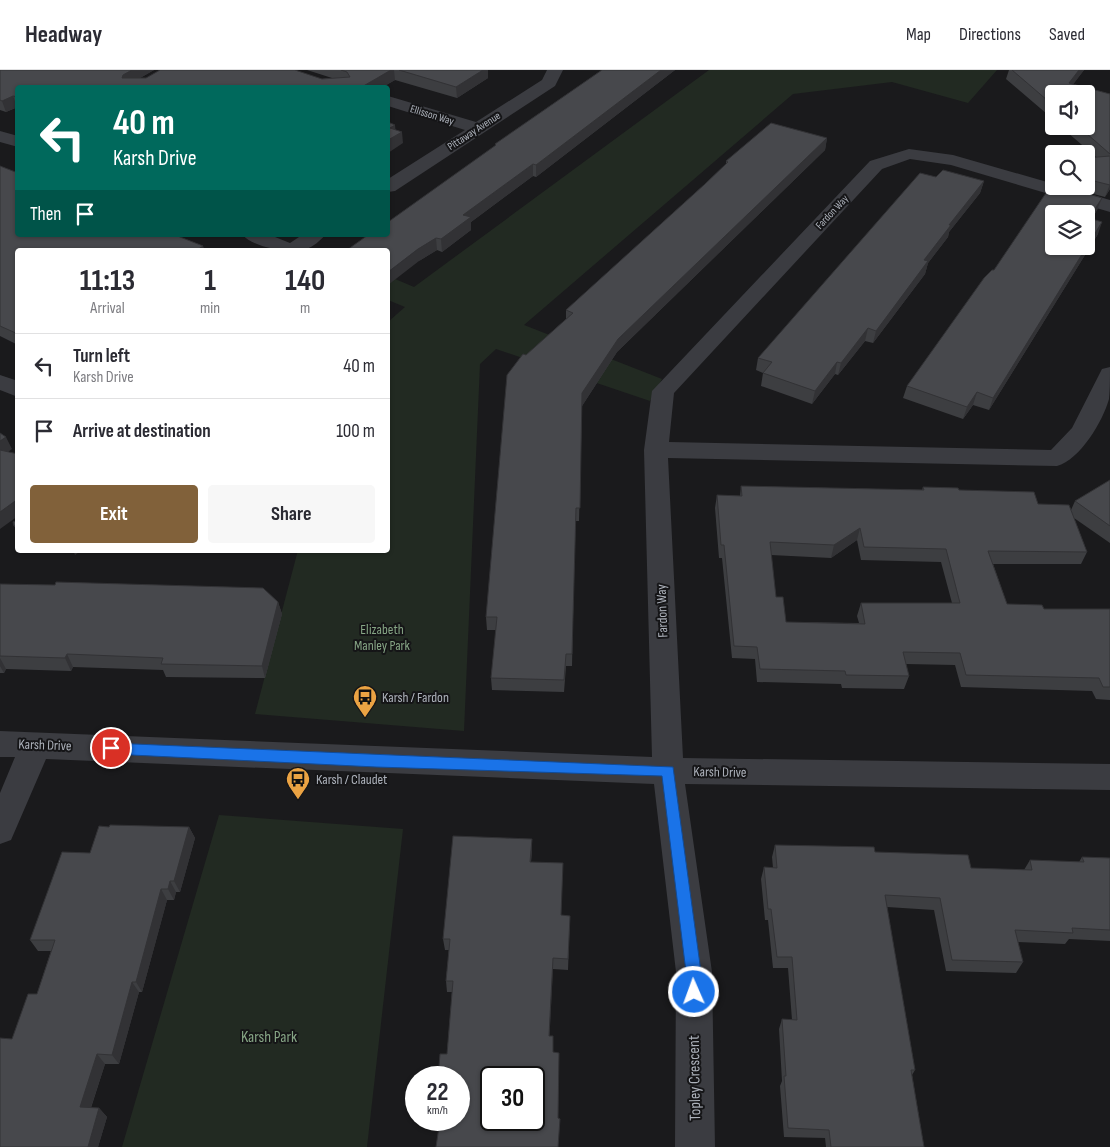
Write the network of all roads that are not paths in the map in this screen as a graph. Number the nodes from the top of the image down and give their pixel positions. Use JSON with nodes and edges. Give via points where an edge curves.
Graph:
{"nodes":[{"id":1,"x":555,"y":70,"type":"edge"},
{"id":2,"x":390,"y":102,"type":"edge"},
{"id":3,"x":477,"y":128,"type":"junction"},
{"id":4,"x":0,"y":136,"type":"edge"},
{"id":5,"x":15,"y":141,"type":"edge"},
{"id":6,"x":390,"y":186,"type":"edge"},
{"id":7,"x":1110,"y":206,"type":"edge"},
{"id":8,"x":258,"y":237,"type":"edge"},
{"id":9,"x":312,"y":237,"type":"edge"},
{"id":10,"x":286,"y":248,"type":"edge"},
{"id":11,"x":294,"y":248,"type":"edge"},
{"id":12,"x":1110,"y":374,"type":"edge"},
{"id":13,"x":0,"y":382,"type":"edge"},
{"id":14,"x":15,"y":389,"type":"edge"},
{"id":15,"x":656,"y":450,"type":"junction"},
{"id":16,"x":0,"y":744,"type":"edge"},
{"id":17,"x":36,"y":745,"type":"junction"},
{"id":18,"x":668,"y":771,"type":"junction"},
{"id":19,"x":1110,"y":778,"type":"edge"},
{"id":20,"x":0,"y":830,"type":"edge"},
{"id":21,"x":695,"y":1147,"type":"edge"}],
"edges":[{"from":1,"to":3,"type":"street","name":"Pittaway Avenue","via":[[549,83]]},
{"from":2,"to":3,"type":"street","name":"Ellisson Way"},
{"from":3,"to":6,"type":"street","name":"Pittaway Avenue"},
{"from":4,"to":5,"type":"street"},
{"from":7,"to":15,"type":"street","name":"Fardon Way","via":[[953,160],[909,154],[876,165],[663,391]]},
{"from":8,"to":10,"type":"street"},
{"from":9,"to":11,"type":"street"},
{"from":12,"to":15,"type":"street","via":[[1082,432],[1057,458]]},
{"from":13,"to":14,"type":"street"},
{"from":15,"to":18,"type":"street","name":"Fardon Way"},
{"from":16,"to":17,"type":"street","name":"Karsh Drive"},
{"from":17,"to":18,"type":"street","name":"Karsh Drive"},
{"from":17,"to":20,"type":"street"},
{"from":18,"to":19,"type":"street","name":"Karsh Drive"},
{"from":18,"to":21,"type":"street","name":"Topley Crescent","via":[[694,972]]}]}
